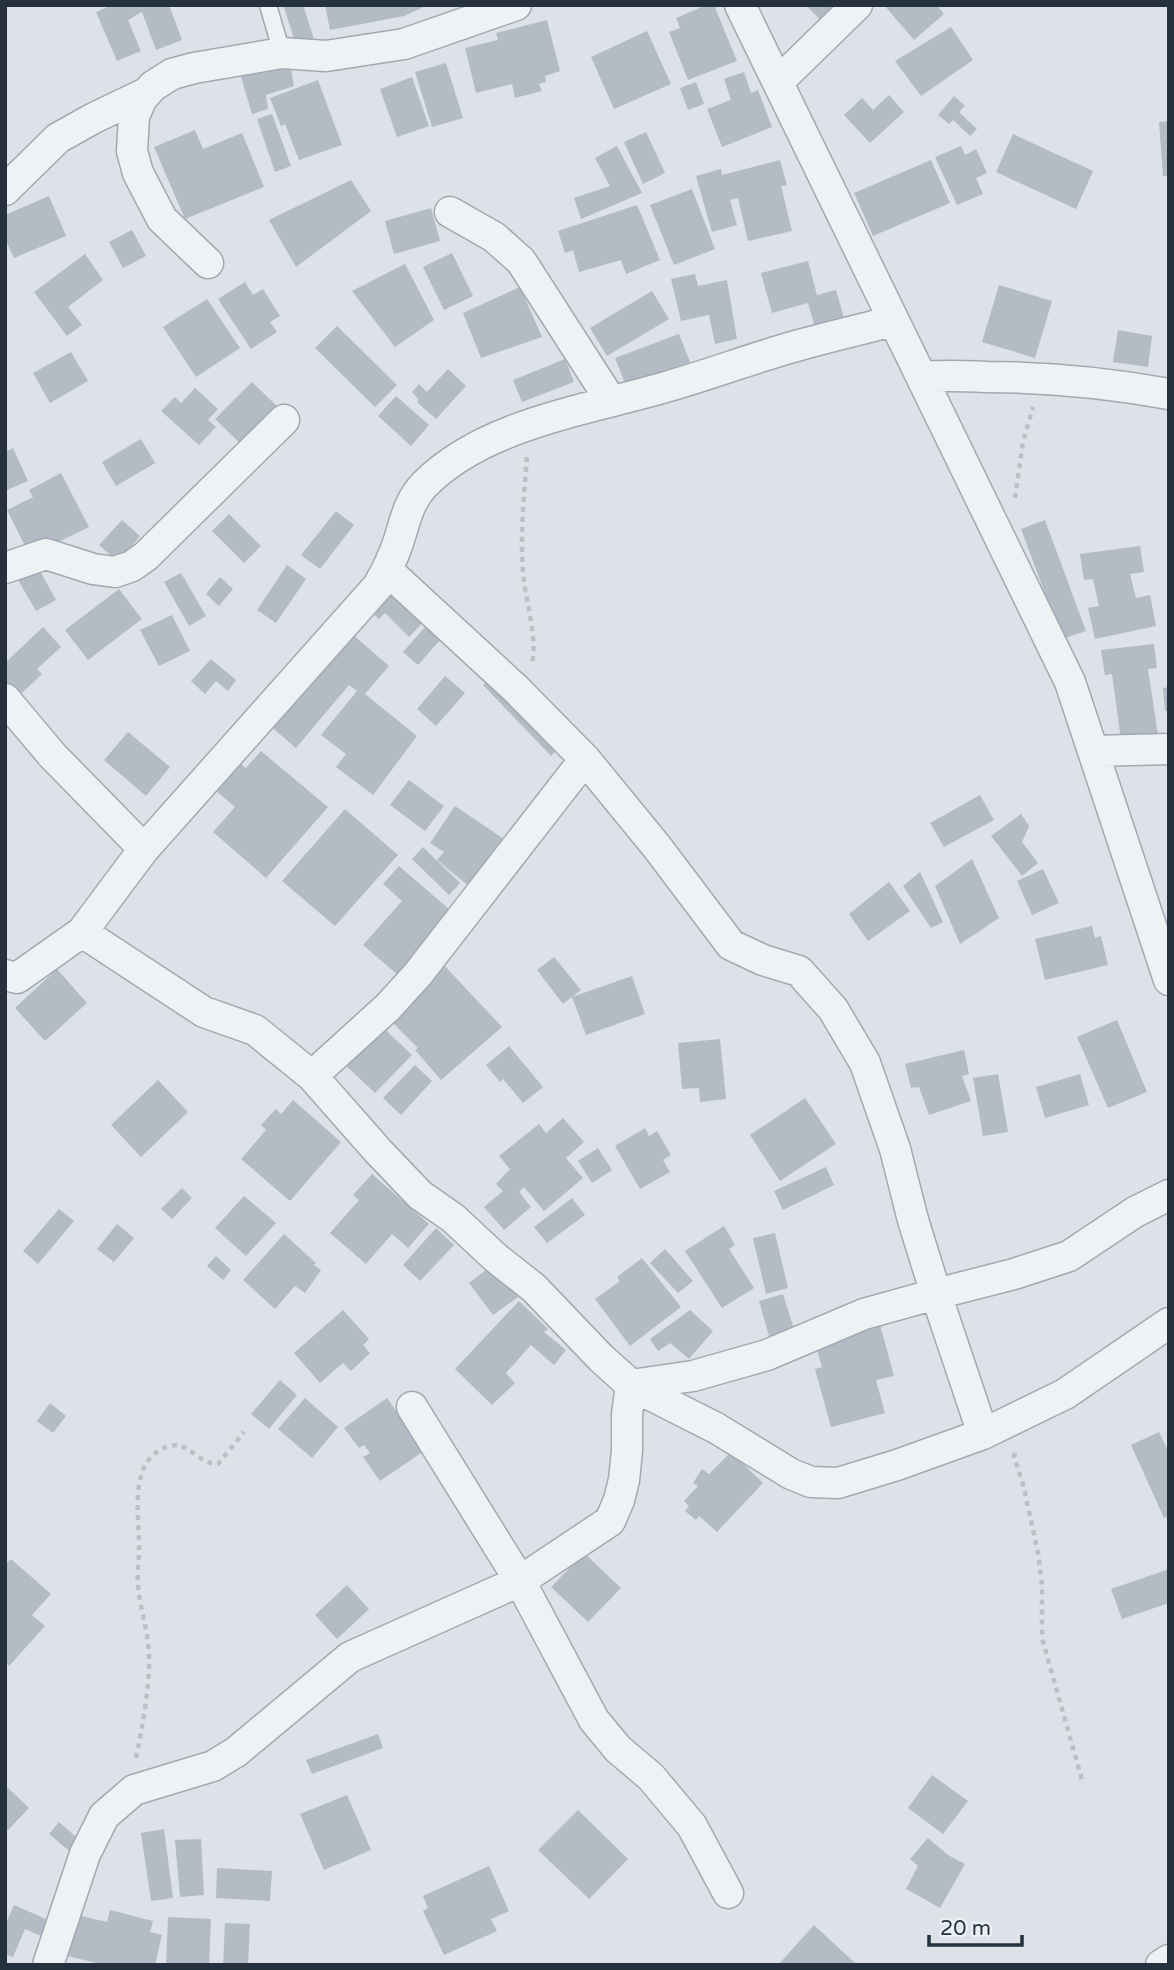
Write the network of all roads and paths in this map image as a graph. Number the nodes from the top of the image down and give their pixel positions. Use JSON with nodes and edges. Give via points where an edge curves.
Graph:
{"nodes":[{"id":1,"x":268,"y":5,"type":"edge"},
{"id":2,"x":516,"y":5,"type":"edge"},
{"id":3,"x":740,"y":5,"type":"edge"},
{"id":4,"x":857,"y":5,"type":"edge"},
{"id":5,"x":282,"y":53,"type":"junction"},
{"id":6,"x":778,"y":82,"type":"junction"},
{"id":7,"x":146,"y":93,"type":"junction"},
{"id":8,"x":5,"y":190,"type":"edge"},
{"id":9,"x":450,"y":212,"type":"dead end"},
{"id":10,"x":208,"y":263,"type":"dead end"},
{"id":11,"x":894,"y":321,"type":"junction"},
{"id":12,"x":922,"y":377,"type":"junction"},
{"id":13,"x":1044,"y":377,"type":"junction"},
{"id":14,"x":1169,"y":394,"type":"edge"},
{"id":15,"x":611,"y":401,"type":"junction"},
{"id":16,"x":284,"y":420,"type":"dead end"},
{"id":17,"x":529,"y":425,"type":"junction"},
{"id":18,"x":1014,"y":504,"type":"dead end"},
{"id":19,"x":5,"y":568,"type":"edge"},
{"id":20,"x":388,"y":570,"type":"junction"},
{"id":21,"x":516,"y":689,"type":"junction"},
{"id":22,"x":5,"y":699,"type":"edge"},
{"id":23,"x":1169,"y":749,"type":"edge"},
{"id":24,"x":1093,"y":751,"type":"junction"},
{"id":25,"x":585,"y":759,"type":"junction"},
{"id":26,"x":144,"y":849,"type":"junction"},
{"id":27,"x":82,"y":932,"type":"junction"},
{"id":28,"x":5,"y":975,"type":"edge"},
{"id":29,"x":1169,"y":980,"type":"edge"},
{"id":30,"x":312,"y":1076,"type":"junction"},
{"id":31,"x":1169,"y":1195,"type":"edge"},
{"id":32,"x":936,"y":1294,"type":"junction"},
{"id":33,"x":1169,"y":1323,"type":"edge"},
{"id":34,"x":631,"y":1385,"type":"junction"},
{"id":35,"x":412,"y":1406,"type":"dead end"},
{"id":36,"x":1032,"y":1410,"type":"junction"},
{"id":37,"x":244,"y":1432,"type":"dead end"},
{"id":38,"x":983,"y":1434,"type":"junction"},
{"id":39,"x":520,"y":1581,"type":"junction"},
{"id":40,"x":1082,"y":1780,"type":"dead end"},
{"id":41,"x":134,"y":1790,"type":"junction"},
{"id":42,"x":728,"y":1893,"type":"dead end"},
{"id":43,"x":1169,"y":1960,"type":"edge"},
{"id":44,"x":48,"y":1965,"type":"edge"},
{"id":45,"x":1161,"y":1965,"type":"edge"}],
"edges":[{"from":1,"to":5,"type":"lane"},
{"from":2,"to":5,"type":"street","via":[[404,44],[326,56]]},
{"from":3,"to":6,"type":"street"},
{"from":4,"to":6,"type":"street"},
{"from":5,"to":7,"type":"street","via":[[172,74]]},
{"from":6,"to":11,"type":"street"},
{"from":7,"to":8,"type":"street","via":[[58,138]]},
{"from":7,"to":10,"type":"street","via":[[134,116],[132,133],[138,173],[162,219]]},
{"from":9,"to":15,"type":"street","via":[[494,237],[521,261]]},
{"from":11,"to":12,"type":"street"},
{"from":11,"to":15,"type":"street"},
{"from":12,"to":13,"type":"street"},
{"from":12,"to":24,"type":"street","via":[[1070,682]]},
{"from":13,"to":14,"type":"street"},
{"from":13,"to":18,"type":"path","via":[[1023,442]]},
{"from":15,"to":17,"type":"street"},
{"from":16,"to":19,"type":"street","via":[[132,566],[115,572],[93,569],[46,554]]},
{"from":17,"to":20,"type":"street","via":[[474,449],[441,469],[422,488],[409,505]]},
{"from":17,"to":21,"type":"path","via":[[522,536],[534,649],[529,673]]},
{"from":20,"to":21,"type":"street"},
{"from":20,"to":26,"type":"street"},
{"from":21,"to":25,"type":"street"},
{"from":22,"to":26,"type":"street","via":[[52,755]]},
{"from":23,"to":24,"type":"street"},
{"from":24,"to":29,"type":"street"},
{"from":25,"to":30,"type":"street","via":[[418,974]]},
{"from":25,"to":32,"type":"street","via":[[731,945],[799,971],[833,1009],[865,1063]]},
{"from":26,"to":27,"type":"street"},
{"from":27,"to":28,"type":"street","via":[[17,978]]},
{"from":27,"to":30,"type":"street","via":[[204,1012],[255,1030]]},
{"from":30,"to":34,"type":"street","via":[[420,1195],[534,1288]]},
{"from":31,"to":32,"type":"street","via":[[1069,1256]]},
{"from":32,"to":34,"type":"street","via":[[864,1314],[767,1356],[693,1376]]},
{"from":32,"to":38,"type":"street"},
{"from":33,"to":36,"type":"street","via":[[1065,1394]]},
{"from":34,"to":38,"type":"street","via":[[811,1482],[838,1483]]},
{"from":34,"to":39,"type":"street","via":[[624,1480],[610,1521]]},
{"from":35,"to":39,"type":"street"},
{"from":36,"to":38,"type":"street"},
{"from":36,"to":40,"type":"path","via":[[1014,1457],[1038,1553],[1042,1638]]},
{"from":37,"to":41,"type":"path","via":[[218,1464],[207,1464],[174,1445],[156,1453],[141,1472],[138,1583],[149,1634],[149,1661],[132,1772]]},
{"from":39,"to":41,"type":"street","via":[[350,1657],[213,1766]]},
{"from":39,"to":42,"type":"street","via":[[594,1720],[692,1826]]},
{"from":41,"to":44,"type":"street","via":[[104,1816],[85,1854]]},
{"from":43,"to":45,"type":"street"}]}
